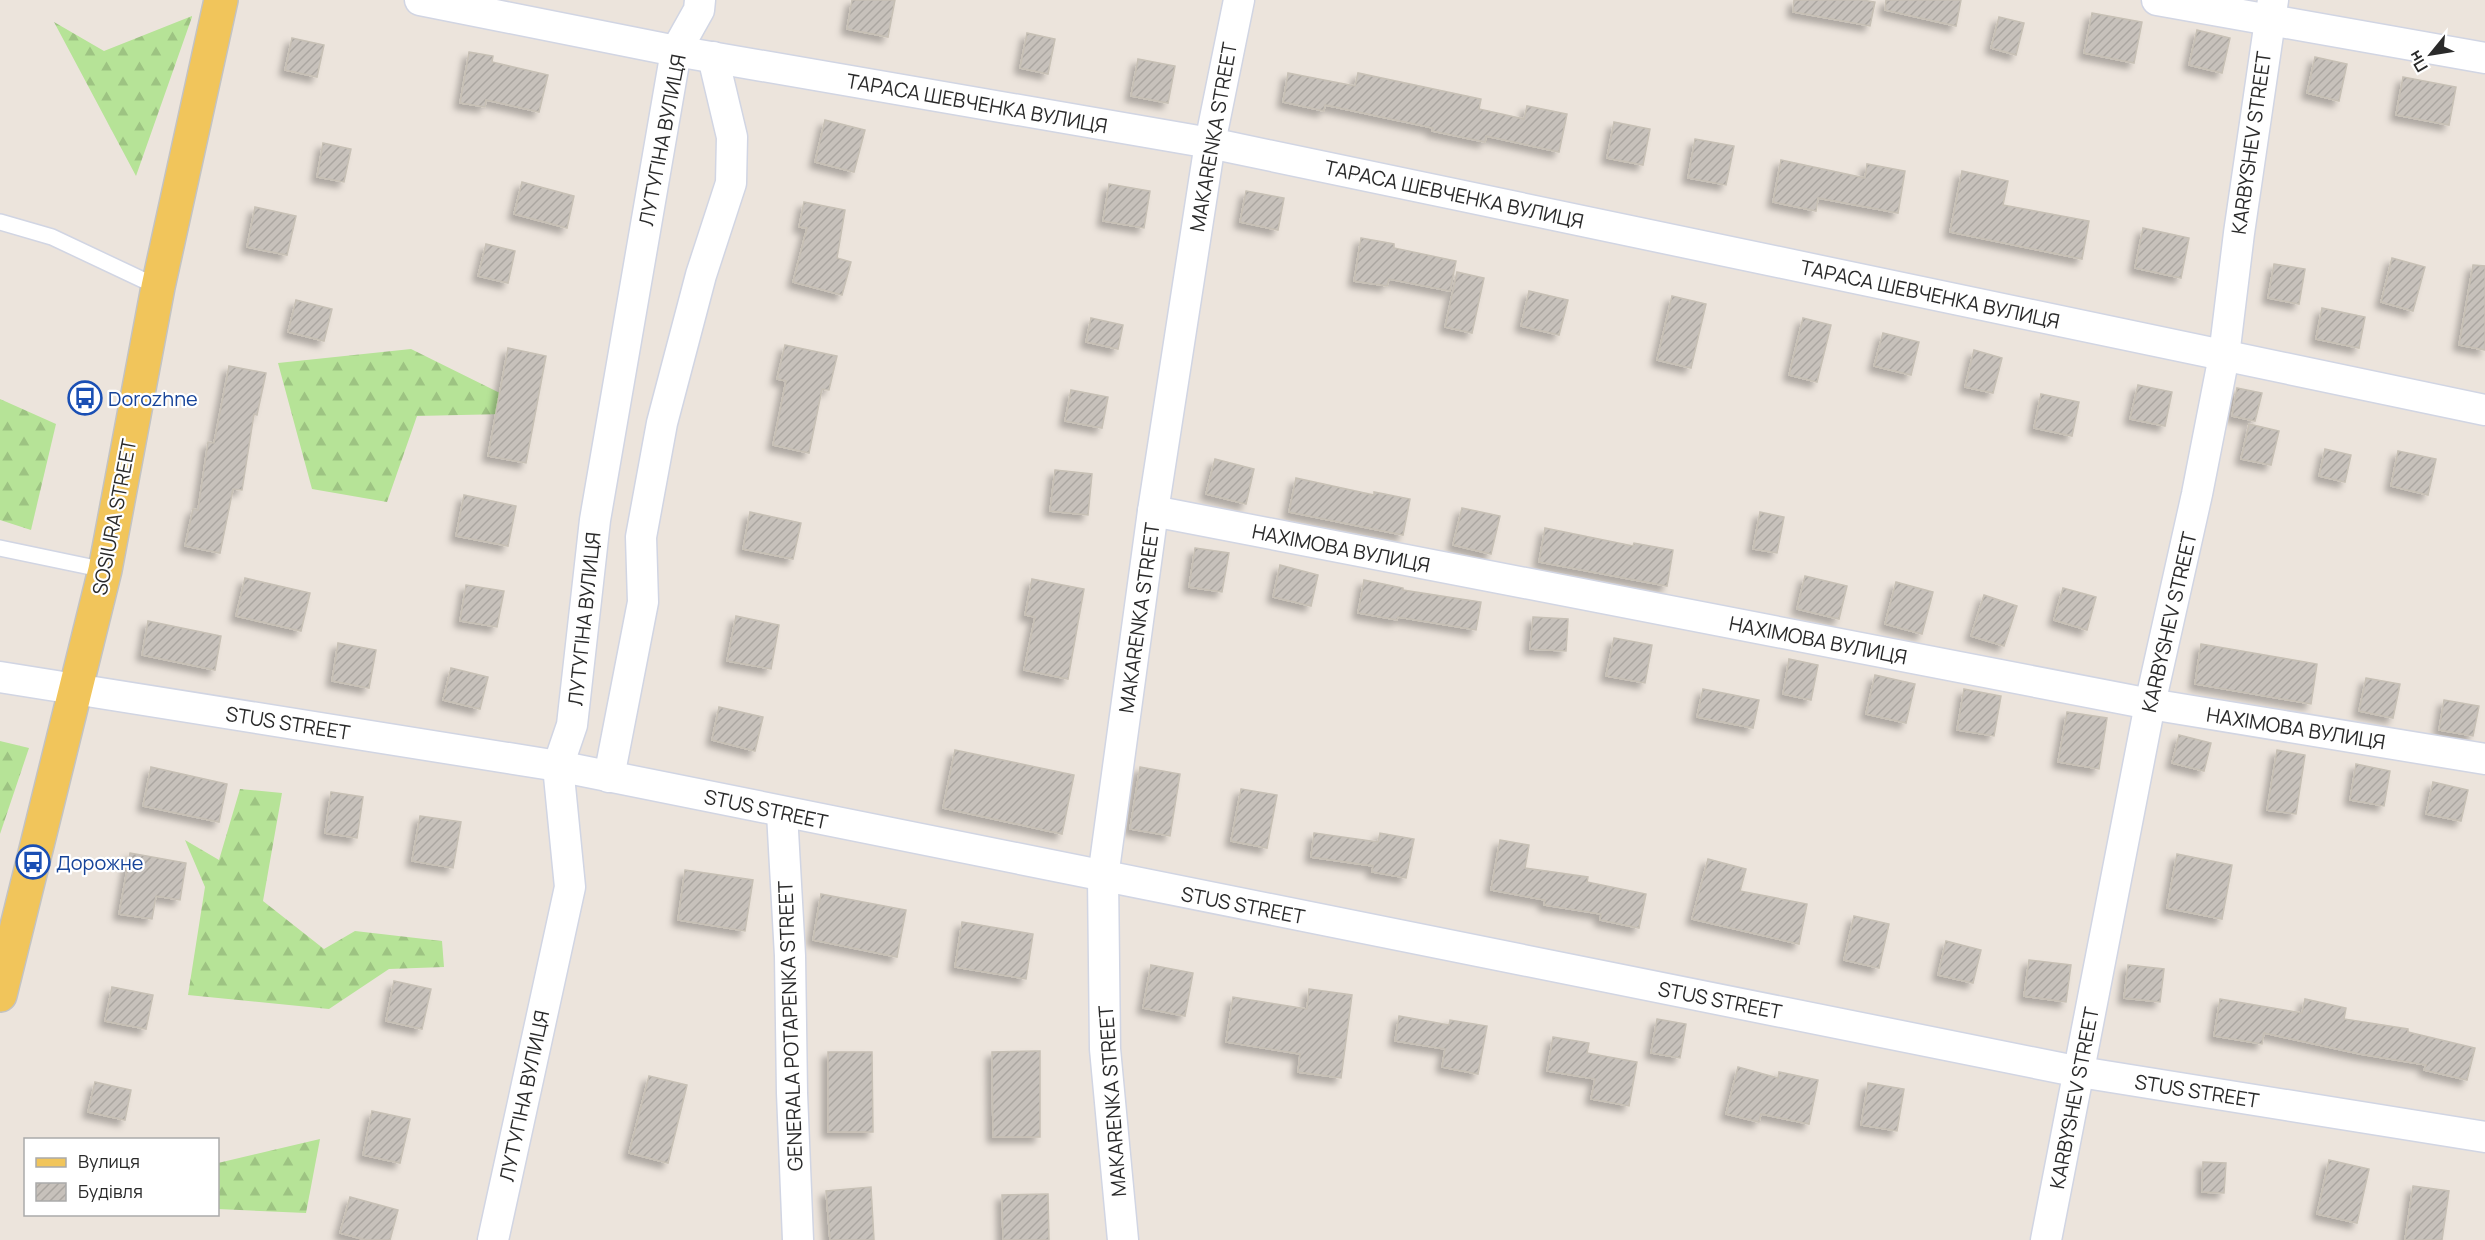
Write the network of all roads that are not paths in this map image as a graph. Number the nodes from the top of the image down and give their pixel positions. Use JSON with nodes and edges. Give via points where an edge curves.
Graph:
{"nodes":[{"id":1,"x":221,"y":0,"type":"edge"},
{"id":2,"x":420,"y":0,"type":"edge"},
{"id":3,"x":700,"y":0,"type":"edge"},
{"id":4,"x":1239,"y":0,"type":"edge"},
{"id":5,"x":2157,"y":0,"type":"edge"},
{"id":6,"x":2271,"y":10,"type":"edge"},
{"id":7,"x":676,"y":51,"type":"junction"},
{"id":8,"x":713,"y":57,"type":"junction"},
{"id":9,"x":2485,"y":58,"type":"edge"},
{"id":10,"x":1210,"y":143,"type":"junction"},
{"id":11,"x":0,"y":222,"type":"edge"},
{"id":12,"x":158,"y":287,"type":"junction"},
{"id":13,"x":2224,"y":356,"type":"junction"},
{"id":14,"x":2485,"y":410,"type":"edge"},
{"id":15,"x":1153,"y":511,"type":"junction"},
{"id":16,"x":0,"y":548,"type":"edge"},
{"id":17,"x":105,"y":570,"type":"junction"},
{"id":18,"x":0,"y":677,"type":"edge"},
{"id":19,"x":74,"y":689,"type":"junction"},
{"id":20,"x":2150,"y":704,"type":"junction"},
{"id":21,"x":2485,"y":759,"type":"edge"},
{"id":22,"x":558,"y":766,"type":"junction"},
{"id":23,"x":609,"y":777,"type":"junction"},
{"id":24,"x":782,"y":813,"type":"junction"},
{"id":25,"x":1103,"y":876,"type":"junction"},
{"id":26,"x":0,"y":995,"type":"edge"},
{"id":27,"x":2080,"y":1072,"type":"junction"},
{"id":28,"x":2485,"y":1137,"type":"edge"},
{"id":29,"x":493,"y":1240,"type":"edge"},
{"id":30,"x":798,"y":1240,"type":"edge"},
{"id":31,"x":1123,"y":1240,"type":"edge"},
{"id":32,"x":2046,"y":1240,"type":"edge"}],
"edges":[{"from":1,"to":12,"type":"main road","name":"SOSIURA STREET"},
{"from":2,"to":7,"type":"street","name":"ТАРАСА ШЕВЧЕНКА ВУЛИЦЯ"},
{"from":3,"to":7,"type":"street","name":"ЛУТУГІНА ВУЛИЦЯ","via":[[699,10]]},
{"from":4,"to":10,"type":"street","name":"MAKARENKA STREET"},
{"from":5,"to":6,"type":"street"},
{"from":6,"to":9,"type":"street"},
{"from":6,"to":13,"type":"street","name":"KARBYSHEV STREET"},
{"from":7,"to":8,"type":"street","name":"ТАРАСА ШЕВЧЕНКА ВУЛИЦЯ"},
{"from":7,"to":22,"type":"street","name":"ЛУТУГІНА ВУЛИЦЯ","via":[[595,520],[572,725]]},
{"from":8,"to":10,"type":"street","name":"ТАРАСА ШЕВЧЕНКА ВУЛИЦЯ"},
{"from":8,"to":23,"type":"street","name":"ЛУТУГІНА ВУЛИЦЯ","via":[[732,137],[731,183],[701,275],[662,423],[641,537],[643,602]]},
{"from":10,"to":13,"type":"street","name":"ТАРАСА ШЕВЧЕНКА ВУЛИЦЯ"},
{"from":10,"to":15,"type":"street","name":"MAKARENKA STREET"},
{"from":11,"to":12,"type":"lane","via":[[52,237]]},
{"from":12,"to":17,"type":"main road","name":"SOSIURA STREET"},
{"from":13,"to":14,"type":"street","name":"ТАРАСА ШЕВЧЕНКА ВУЛИЦЯ"},
{"from":13,"to":20,"type":"street","name":"KARBYSHEV STREET"},
{"from":15,"to":20,"type":"street","name":"НАХІМОВА ВУЛИЦЯ"},
{"from":15,"to":25,"type":"street","name":"MAKARENKA STREET"},
{"from":16,"to":17,"type":"lane"},
{"from":17,"to":19,"type":"main road","name":"SOSIURA STREET"},
{"from":18,"to":19,"type":"street","name":"STUS STREET"},
{"from":19,"to":22,"type":"street","name":"STUS STREET"},
{"from":19,"to":26,"type":"main road","name":"SOSIURA STREET"},
{"from":20,"to":21,"type":"street","name":"НАХІМОВА ВУЛИЦЯ"},
{"from":20,"to":27,"type":"street","name":"KARBYSHEV STREET"},
{"from":22,"to":23,"type":"street","name":"STUS STREET"},
{"from":22,"to":29,"type":"street","name":"ЛУТУГІНА ВУЛИЦЯ","via":[[570,887]]},
{"from":23,"to":24,"type":"street","name":"STUS STREET"},
{"from":24,"to":25,"type":"street","name":"STUS STREET"},
{"from":24,"to":30,"type":"street","name":"GENERALA POTAPENKA STREET"},
{"from":25,"to":27,"type":"street","name":"STUS STREET"},
{"from":25,"to":31,"type":"street","name":"MAKARENKA STREET","via":[[1105,1049]]},
{"from":27,"to":28,"type":"street","name":"STUS STREET"},
{"from":27,"to":32,"type":"street","name":"KARBYSHEV STREET"}]}
